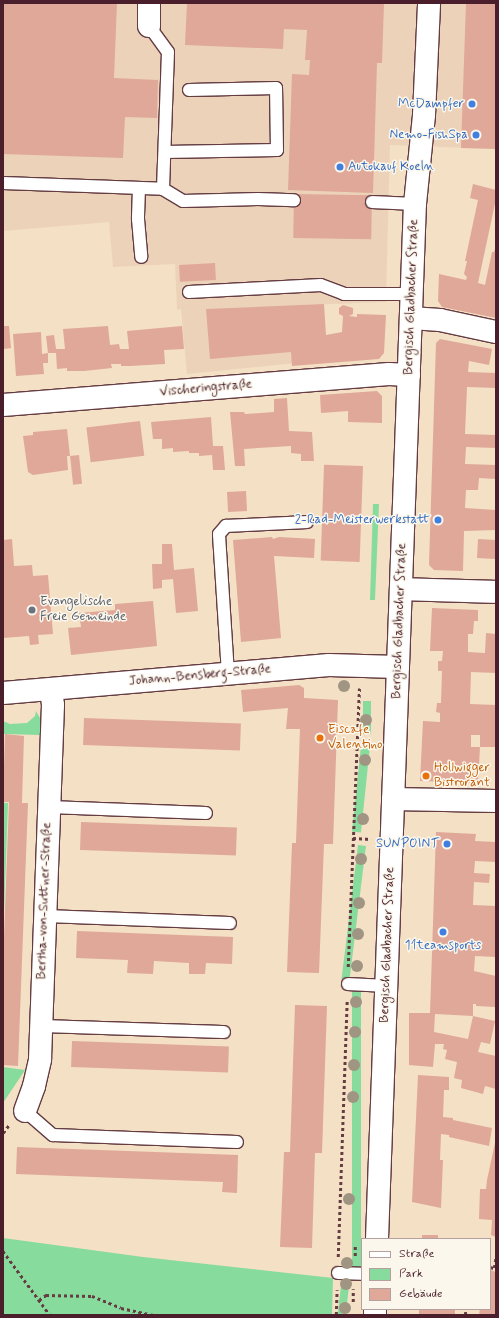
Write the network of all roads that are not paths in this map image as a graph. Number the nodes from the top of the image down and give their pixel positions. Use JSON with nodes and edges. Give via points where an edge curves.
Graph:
{"nodes":[{"id":1,"x":150,"y":3,"type":"edge"},
{"id":2,"x":429,"y":3,"type":"edge"},
{"id":3,"x":149,"y":26,"type":"joint"},
{"id":4,"x":189,"y":90,"type":"dead end"},
{"id":5,"x":165,"y":152,"type":"junction"},
{"id":6,"x":3,"y":183,"type":"edge"},
{"id":7,"x":139,"y":188,"type":"junction"},
{"id":8,"x":163,"y":189,"type":"junction"},
{"id":9,"x":294,"y":200,"type":"dead end"},
{"id":10,"x":372,"y":202,"type":"dead end"},
{"id":11,"x":415,"y":204,"type":"junction"},
{"id":12,"x":141,"y":256,"type":"dead end"},
{"id":13,"x":188,"y":292,"type":"dead end"},
{"id":14,"x":412,"y":294,"type":"junction"},
{"id":15,"x":411,"y":318,"type":"junction"},
{"id":16,"x":496,"y":332,"type":"edge"},
{"id":17,"x":409,"y":375,"type":"junction"},
{"id":18,"x":3,"y":405,"type":"edge"},
{"id":19,"x":307,"y":522,"type":"dead end"},
{"id":20,"x":401,"y":589,"type":"junction"},
{"id":21,"x":496,"y":592,"type":"edge"},
{"id":22,"x":398,"y":667,"type":"junction"},
{"id":23,"x":228,"y":674,"type":"junction"},
{"id":24,"x":51,"y":689,"type":"junction"},
{"id":25,"x":3,"y":693,"type":"edge"},
{"id":26,"x":394,"y":799,"type":"junction"},
{"id":27,"x":496,"y":801,"type":"edge"},
{"id":28,"x":49,"y":807,"type":"junction"},
{"id":29,"x":206,"y":813,"type":"dead end"},
{"id":30,"x":45,"y":916,"type":"junction"},
{"id":31,"x":230,"y":923,"type":"dead end"},
{"id":32,"x":348,"y":984,"type":"dead end"},
{"id":33,"x":387,"y":986,"type":"junction"},
{"id":34,"x":41,"y":1026,"type":"junction"},
{"id":35,"x":224,"y":1032,"type":"dead end"},
{"id":36,"x":25,"y":1111,"type":"joint"},
{"id":37,"x":237,"y":1142,"type":"dead end"},
{"id":38,"x":377,"y":1238,"type":"edge"},
{"id":39,"x":338,"y":1273,"type":"dead end"},
{"id":40,"x":361,"y":1274,"type":"edge"}],
"edges":[{"from":1,"to":3,"type":"street"},
{"from":2,"to":11,"type":"street","name":"Bergisch Gladbacher Straße","via":[[424,115]]},
{"from":3,"to":5,"type":"lane","via":[[168,52]]},
{"from":4,"to":5,"type":"lane","via":[[276,88],[277,150]]},
{"from":5,"to":8,"type":"lane"},
{"from":6,"to":7,"type":"lane"},
{"from":7,"to":8,"type":"lane"},
{"from":7,"to":12,"type":"lane"},
{"from":8,"to":9,"type":"lane","via":[[183,201]]},
{"from":10,"to":11,"type":"lane"},
{"from":11,"to":14,"type":"street","name":"Bergisch Gladbacher Straße"},
{"from":13,"to":14,"type":"lane","via":[[321,285],[344,294]]},
{"from":14,"to":15,"type":"street","name":"Bergisch Gladbacher Straße"},
{"from":15,"to":16,"type":"street","via":[[440,320]]},
{"from":15,"to":17,"type":"street","name":"Bergisch Gladbacher Straße"},
{"from":17,"to":18,"type":"street","name":"Vischeringstraße","via":[[389,374]]},
{"from":17,"to":20,"type":"street","name":"Bergisch Gladbacher Straße"},
{"from":19,"to":23,"type":"lane","via":[[226,526],[219,534]]},
{"from":20,"to":21,"type":"street"},
{"from":20,"to":22,"type":"street","name":"Bergisch Gladbacher Straße"},
{"from":22,"to":23,"type":"street","name":"Johann-Bensberg-Straße","via":[[329,665]]},
{"from":22,"to":26,"type":"street","name":"Bergisch Gladbacher Straße"},
{"from":23,"to":24,"type":"street","name":"Johann-Bensberg-Straße"},
{"from":24,"to":25,"type":"street","name":"Johann-Bensberg-Straße"},
{"from":24,"to":28,"type":"street","name":"Bertha-von-Suttner-Straße","via":[[53,705]]},
{"from":26,"to":27,"type":"street"},
{"from":26,"to":33,"type":"street","name":"Bergisch Gladbacher Straße"},
{"from":28,"to":29,"type":"lane"},
{"from":28,"to":30,"type":"street","name":"Bertha-von-Suttner-Straße"},
{"from":30,"to":31,"type":"lane"},
{"from":30,"to":34,"type":"street","name":"Bertha-von-Suttner-Straße"},
{"from":32,"to":33,"type":"lane"},
{"from":33,"to":38,"type":"street","name":"Bergisch Gladbacher Straße"},
{"from":34,"to":35,"type":"lane"},
{"from":34,"to":36,"type":"street","name":"Bertha-von-Suttner-Straße","via":[[40,1059]]},
{"from":36,"to":37,"type":"lane","via":[[53,1135]]},
{"from":39,"to":40,"type":"lane"}]}
